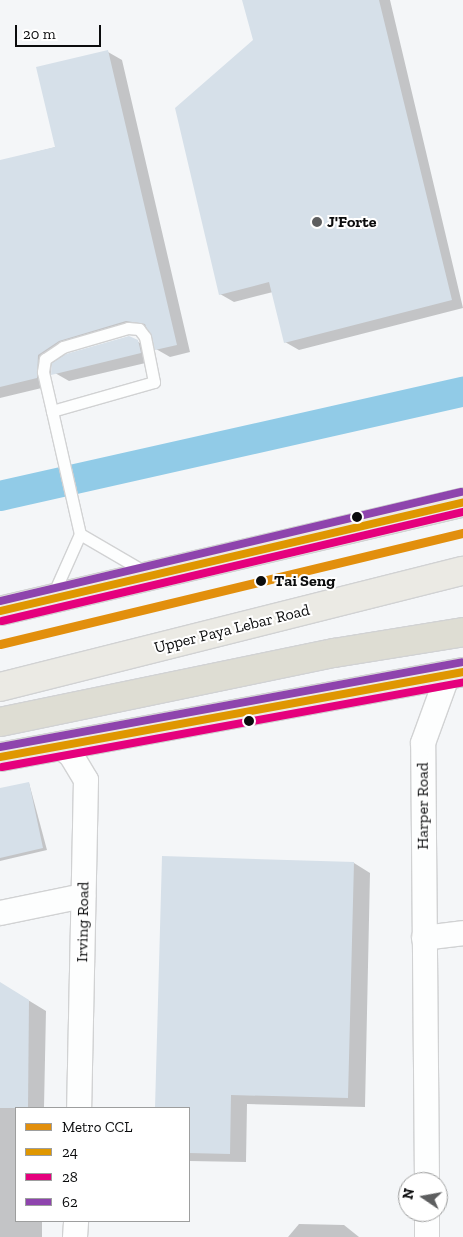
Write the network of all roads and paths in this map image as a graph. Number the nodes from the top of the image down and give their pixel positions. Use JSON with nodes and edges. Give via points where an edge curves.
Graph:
{"nodes":[{"id":1,"x":53,"y":417,"type":"junction"},
{"id":2,"x":463,"y":502,"type":"edge"},
{"id":3,"x":80,"y":532,"type":"junction"},
{"id":4,"x":463,"y":572,"type":"edge"},
{"id":5,"x":151,"y":576,"type":"junction"},
{"id":6,"x":52,"y":599,"type":"junction"},
{"id":7,"x":0,"y":610,"type":"edge"},
{"id":8,"x":463,"y":632,"type":"edge"},
{"id":9,"x":455,"y":675,"type":"edge"},
{"id":10,"x":0,"y":686,"type":"edge"},
{"id":11,"x":0,"y":722,"type":"edge"},
{"id":12,"x":59,"y":746,"type":"junction"},
{"id":13,"x":0,"y":757,"type":"edge"},
{"id":14,"x":83,"y":896,"type":"junction"},
{"id":15,"x":0,"y":913,"type":"edge"},
{"id":16,"x":463,"y":932,"type":"edge"},
{"id":17,"x":424,"y":938,"type":"junction"},
{"id":18,"x":79,"y":1107,"type":"edge"},
{"id":19,"x":427,"y":1172,"type":"edge"},
{"id":20,"x":76,"y":1222,"type":"edge"},
{"id":21,"x":427,"y":1222,"type":"edge"},
{"id":22,"x":75,"y":1237,"type":"edge"},
{"id":23,"x":427,"y":1237,"type":"edge"}],
"edges":[{"from":1,"to":1,"type":"lane","via":[[43,372],[45,359],[53,351],[128,328],[139,329],[145,337],[154,382]]},
{"from":1,"to":3,"type":"lane"},
{"from":2,"to":5,"type":"main road"},
{"from":3,"to":5,"type":"lane"},
{"from":3,"to":6,"type":"lane"},
{"from":4,"to":10,"type":"main road","name":"Upper Paya Lebar Road"},
{"from":5,"to":6,"type":"main road"},
{"from":6,"to":7,"type":"main road"},
{"from":8,"to":11,"type":"highway","via":[[324,655]]},
{"from":9,"to":12,"type":"main road"},
{"from":9,"to":17,"type":"street","name":"Harper Road","via":[[423,743]]},
{"from":12,"to":13,"type":"main road"},
{"from":12,"to":14,"type":"street","name":"Irving Road","via":[[71,755],[86,780]]},
{"from":14,"to":15,"type":"street"},
{"from":14,"to":18,"type":"street","name":"Irving Road"},
{"from":16,"to":17,"type":"street"},
{"from":17,"to":19,"type":"street","name":"Harper Road"},
{"from":20,"to":22,"type":"street"},
{"from":21,"to":23,"type":"street"}]}
